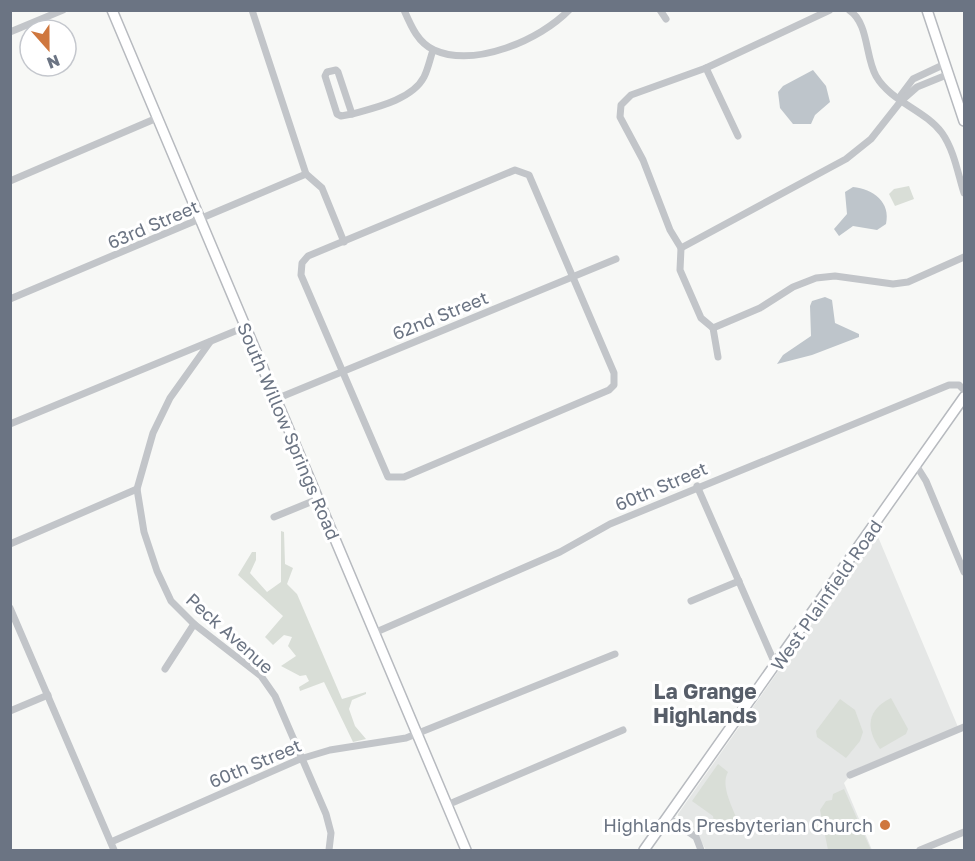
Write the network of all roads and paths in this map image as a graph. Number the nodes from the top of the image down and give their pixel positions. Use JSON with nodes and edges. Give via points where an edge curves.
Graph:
{"nodes":[{"id":1,"x":63,"y":10,"type":"edge"},
{"id":2,"x":112,"y":10,"type":"edge"},
{"id":3,"x":252,"y":10,"type":"edge"},
{"id":4,"x":404,"y":10,"type":"edge"},
{"id":5,"x":570,"y":10,"type":"edge"},
{"id":6,"x":660,"y":10,"type":"edge"},
{"id":7,"x":830,"y":10,"type":"edge"},
{"id":8,"x":849,"y":10,"type":"edge"},
{"id":9,"x":927,"y":10,"type":"edge"},
{"id":10,"x":666,"y":19,"type":"dead end"},
{"id":11,"x":10,"y":32,"type":"edge"},
{"id":12,"x":433,"y":50,"type":"junction"},
{"id":13,"x":706,"y":68,"type":"junction"},
{"id":14,"x":947,"y":69,"type":"junction"},
{"id":15,"x":901,"y":100,"type":"junction"},
{"id":16,"x":962,"y":107,"type":"edge"},
{"id":17,"x":352,"y":114,"type":"junction"},
{"id":18,"x":157,"y":118,"type":"junction"},
{"id":19,"x":964,"y":121,"type":"edge"},
{"id":20,"x":738,"y":136,"type":"dead end"},
{"id":21,"x":306,"y":174,"type":"junction"},
{"id":22,"x":10,"y":181,"type":"edge"},
{"id":23,"x":964,"y":193,"type":"edge"},
{"id":24,"x":201,"y":221,"type":"junction"},
{"id":25,"x":344,"y":242,"type":"junction"},
{"id":26,"x":681,"y":248,"type":"junction"},
{"id":27,"x":964,"y":257,"type":"edge"},
{"id":28,"x":616,"y":259,"type":"dead end"},
{"id":29,"x":573,"y":276,"type":"junction"},
{"id":30,"x":10,"y":300,"type":"edge"},
{"id":31,"x":245,"y":327,"type":"junction"},
{"id":32,"x":713,"y":328,"type":"junction"},
{"id":33,"x":210,"y":342,"type":"junction"},
{"id":34,"x":718,"y":357,"type":"dead end"},
{"id":35,"x":342,"y":371,"type":"junction"},
{"id":36,"x":964,"y":390,"type":"edge"},
{"id":37,"x":964,"y":397,"type":"edge"},
{"id":38,"x":276,"y":399,"type":"junction"},
{"id":39,"x":10,"y":424,"type":"edge"},
{"id":40,"x":916,"y":465,"type":"junction"},
{"id":41,"x":698,"y":486,"type":"junction"},
{"id":42,"x":137,"y":489,"type":"junction"},
{"id":43,"x":318,"y":499,"type":"junction"},
{"id":44,"x":274,"y":517,"type":"dead end"},
{"id":45,"x":10,"y":544,"type":"edge"},
{"id":46,"x":964,"y":572,"type":"edge"},
{"id":47,"x":739,"y":582,"type":"junction"},
{"id":48,"x":690,"y":601,"type":"dead end"},
{"id":49,"x":10,"y":608,"type":"edge"},
{"id":50,"x":194,"y":624,"type":"junction"},
{"id":51,"x":374,"y":633,"type":"junction"},
{"id":52,"x":615,"y":654,"type":"dead end"},
{"id":53,"x":776,"y":666,"type":"junction"},
{"id":54,"x":165,"y":669,"type":"dead end"},
{"id":55,"x":48,"y":695,"type":"junction"},
{"id":56,"x":10,"y":711,"type":"edge"},
{"id":57,"x":964,"y":727,"type":"edge"},
{"id":58,"x":623,"y":730,"type":"dead end"},
{"id":59,"x":417,"y":734,"type":"junction"},
{"id":60,"x":300,"y":759,"type":"junction"},
{"id":61,"x":850,"y":775,"type":"dead end"},
{"id":62,"x":447,"y":805,"type":"junction"},
{"id":63,"x":668,"y":818,"type":"junction"},
{"id":64,"x":964,"y":832,"type":"edge"},
{"id":65,"x":111,"y":842,"type":"junction"},
{"id":66,"x":114,"y":850,"type":"edge"},
{"id":67,"x":329,"y":850,"type":"edge"},
{"id":68,"x":466,"y":850,"type":"edge"},
{"id":69,"x":644,"y":850,"type":"edge"},
{"id":70,"x":701,"y":850,"type":"edge"},
{"id":71,"x":920,"y":850,"type":"edge"}],
"edges":[{"from":1,"to":11,"type":"street"},
{"from":2,"to":18,"type":"street","name":"South Willow Springs Road"},
{"from":3,"to":21,"type":"street"},
{"from":4,"to":12,"type":"street","via":[[420,40]]},
{"from":5,"to":12,"type":"street","via":[[540,33],[508,48],[452,55]]},
{"from":6,"to":10,"type":"street"},
{"from":7,"to":13,"type":"street"},
{"from":8,"to":15,"type":"street","via":[[860,22],[875,75]]},
{"from":9,"to":14,"type":"street"},
{"from":12,"to":17,"type":"street","via":[[424,78],[411,91]]},
{"from":13,"to":20,"type":"street"},
{"from":13,"to":26,"type":"street","via":[[631,95],[620,110]]},
{"from":14,"to":15,"type":"street"},
{"from":14,"to":16,"type":"street"},
{"from":15,"to":23,"type":"street","via":[[941,131]]},
{"from":15,"to":26,"type":"street","via":[[871,139],[846,159]]},
{"from":16,"to":19,"type":"street"},
{"from":17,"to":17,"type":"street","via":[[338,72],[327,72],[337,114]]},
{"from":18,"to":22,"type":"street"},
{"from":18,"to":24,"type":"street","name":"South Willow Springs Road"},
{"from":21,"to":24,"type":"street","name":"63rd Street"},
{"from":21,"to":25,"type":"street","via":[[322,188]]},
{"from":24,"to":30,"type":"street","name":"63rd Street"},
{"from":24,"to":31,"type":"street","name":"South Willow Springs Road"},
{"from":25,"to":29,"type":"street","via":[[515,170],[525,171]]},
{"from":25,"to":35,"type":"street","via":[[308,256],[302,263],[301,275]]},
{"from":26,"to":32,"type":"street","via":[[680,270],[700,318]]},
{"from":27,"to":32,"type":"street","via":[[908,282],[816,278]]},
{"from":28,"to":29,"type":"street","name":"62nd Street"},
{"from":29,"to":35,"type":"street","name":"62nd Street"},
{"from":29,"to":35,"type":"street","via":[[614,374],[615,382],[609,390],[404,477],[388,477]]},
{"from":31,"to":33,"type":"street"},
{"from":31,"to":38,"type":"street","name":"South Willow Springs Road"},
{"from":32,"to":34,"type":"street"},
{"from":33,"to":39,"type":"street"},
{"from":33,"to":42,"type":"street","name":"Peck Avenue","via":[[170,398],[153,433]]},
{"from":35,"to":38,"type":"street","name":"62nd Street"},
{"from":36,"to":41,"type":"street","name":"60th Street","via":[[959,385],[949,386]]},
{"from":37,"to":40,"type":"street","name":"West Plainfield Road"},
{"from":38,"to":43,"type":"street","name":"South Willow Springs Road"},
{"from":40,"to":46,"type":"street"},
{"from":40,"to":53,"type":"street","name":"West Plainfield Road"},
{"from":41,"to":47,"type":"street"},
{"from":41,"to":51,"type":"street","name":"60th Street","via":[[610,524],[540,561]]},
{"from":42,"to":45,"type":"street"},
{"from":42,"to":50,"type":"street","name":"Peck Avenue","via":[[144,532],[157,571],[171,601]]},
{"from":43,"to":44,"type":"street"},
{"from":43,"to":51,"type":"street","name":"South Willow Springs Road"},
{"from":47,"to":48,"type":"street"},
{"from":47,"to":53,"type":"street"},
{"from":49,"to":55,"type":"street"},
{"from":50,"to":54,"type":"street"},
{"from":50,"to":60,"type":"street","name":"Peck Avenue","via":[[261,676],[274,696]]},
{"from":51,"to":59,"type":"street","name":"South Willow Springs Road"},
{"from":52,"to":59,"type":"street","name":"60th Street"},
{"from":53,"to":63,"type":"street","name":"West Plainfield Road"},
{"from":55,"to":56,"type":"street"},
{"from":55,"to":65,"type":"street"},
{"from":57,"to":61,"type":"street"},
{"from":58,"to":62,"type":"street"},
{"from":59,"to":60,"type":"street","name":"60th Street"},
{"from":59,"to":62,"type":"street","name":"South Willow Springs Road"},
{"from":60,"to":65,"type":"street","name":"60th Street"},
{"from":60,"to":67,"type":"street","name":"Peck Avenue","via":[[326,814],[331,832]]},
{"from":62,"to":68,"type":"street","name":"South Willow Springs Road"},
{"from":63,"to":69,"type":"street","name":"West Plainfield Road"},
{"from":63,"to":70,"type":"street","via":[[696,837]]},
{"from":64,"to":71,"type":"street"},
{"from":65,"to":66,"type":"street"}]}
